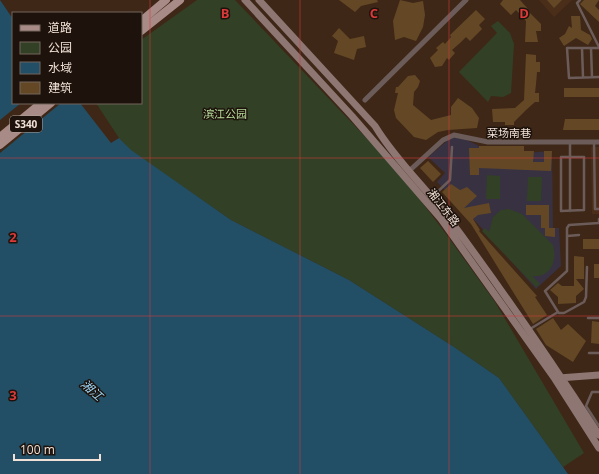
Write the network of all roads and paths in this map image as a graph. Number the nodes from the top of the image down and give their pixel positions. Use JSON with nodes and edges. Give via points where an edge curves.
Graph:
{"nodes":[{"id":1,"x":166,"y":0,"type":"edge"},
{"id":2,"x":180,"y":0,"type":"edge"},
{"id":3,"x":245,"y":0,"type":"edge"},
{"id":4,"x":466,"y":0,"type":"edge"},
{"id":5,"x":580,"y":0,"type":"edge"},
{"id":6,"x":260,"y":2,"type":"edge"},
{"id":7,"x":255,"y":10,"type":"junction"},
{"id":8,"x":142,"y":20,"type":"edge"},
{"id":9,"x":142,"y":30,"type":"edge"},
{"id":10,"x":599,"y":47,"type":"edge"},
{"id":11,"x":582,"y":48,"type":"junction"},
{"id":12,"x":591,"y":48,"type":"junction"},
{"id":13,"x":592,"y":77,"type":"junction"},
{"id":14,"x":599,"y":77,"type":"edge"},
{"id":15,"x":583,"y":78,"type":"junction"},
{"id":16,"x":365,"y":100,"type":"dead end"},
{"id":17,"x":40,"y":104,"type":"edge"},
{"id":18,"x":50,"y":104,"type":"edge"},
{"id":19,"x":0,"y":137,"type":"edge"},
{"id":20,"x":570,"y":142,"type":"junction"},
{"id":21,"x":596,"y":142,"type":"edge"},
{"id":22,"x":0,"y":145,"type":"edge"},
{"id":23,"x":452,"y":147,"type":"dead end"},
{"id":24,"x":570,"y":157,"type":"junction"},
{"id":25,"x":409,"y":171,"type":"junction"},
{"id":26,"x":431,"y":197,"type":"junction"},
{"id":27,"x":599,"y":209,"type":"edge"},
{"id":28,"x":570,"y":210,"type":"junction"},
{"id":29,"x":598,"y":219,"type":"edge"},
{"id":30,"x":579,"y":235,"type":"dead end"},
{"id":31,"x":567,"y":236,"type":"junction"},
{"id":32,"x":587,"y":267,"type":"dead end"},
{"id":33,"x":558,"y":312,"type":"junction"},
{"id":34,"x":588,"y":318,"type":"dead end"},
{"id":35,"x":599,"y":318,"type":"edge"},
{"id":36,"x":528,"y":330,"type":"junction"},
{"id":37,"x":589,"y":353,"type":"dead end"},
{"id":38,"x":599,"y":353,"type":"edge"},
{"id":39,"x":599,"y":375,"type":"edge"},
{"id":40,"x":558,"y":378,"type":"junction"},
{"id":41,"x":599,"y":392,"type":"edge"},
{"id":42,"x":599,"y":426,"type":"edge"},
{"id":43,"x":599,"y":435,"type":"edge"},
{"id":44,"x":599,"y":448,"type":"edge"}],
"edges":[{"from":1,"to":8,"type":"main road"},
{"from":2,"to":9,"type":"main road"},
{"from":3,"to":7,"type":"main road","name":"湘江东路"},
{"from":4,"to":16,"type":"street"},
{"from":5,"to":10,"type":"lane","via":[[577,3]]},
{"from":6,"to":7,"type":"main road"},
{"from":6,"to":25,"type":"main road","name":"湘江东路","via":[[375,126]]},
{"from":7,"to":40,"type":"main road","name":"湘江东路","via":[[352,116],[441,220]]},
{"from":10,"to":12,"type":"lane"},
{"from":11,"to":12,"type":"lane"},
{"from":11,"to":15,"type":"lane"},
{"from":11,"to":15,"type":"lane","via":[[567,48],[568,78]]},
{"from":12,"to":13,"type":"lane"},
{"from":13,"to":14,"type":"lane"},
{"from":13,"to":15,"type":"lane"},
{"from":17,"to":19,"type":"main road","number":"S340"},
{"from":18,"to":22,"type":"main road","number":"S340"},
{"from":20,"to":21,"type":"street","name":"菜场南巷"},
{"from":20,"to":24,"type":"lane"},
{"from":20,"to":25,"type":"street","name":"菜场南巷","via":[[480,142],[454,135],[443,140]]},
{"from":21,"to":27,"type":"lane","via":[[595,209]]},
{"from":23,"to":26,"type":"lane","via":[[450,180]]},
{"from":24,"to":28,"type":"lane"},
{"from":24,"to":28,"type":"lane","via":[[561,157],[561,211]]},
{"from":24,"to":28,"type":"lane","via":[[584,157],[584,210]]},
{"from":25,"to":26,"type":"main road","name":"湘江东路"},
{"from":26,"to":36,"type":"main road","name":"湘江东路"},
{"from":29,"to":31,"type":"lane","via":[[599,223],[569,225]]},
{"from":30,"to":31,"type":"lane"},
{"from":31,"to":33,"type":"lane","via":[[567,271],[546,291]]},
{"from":32,"to":33,"type":"lane","via":[[584,302],[564,313]]},
{"from":33,"to":36,"type":"lane"},
{"from":34,"to":35,"type":"lane"},
{"from":36,"to":40,"type":"main road","name":"湘江东路"},
{"from":37,"to":38,"type":"lane"},
{"from":39,"to":40,"type":"main road"},
{"from":40,"to":43,"type":"main road","name":"湘江东路"},
{"from":40,"to":44,"type":"main road","name":"湘江东路"},
{"from":41,"to":42,"type":"lane","via":[[592,392],[586,406]]}]}
